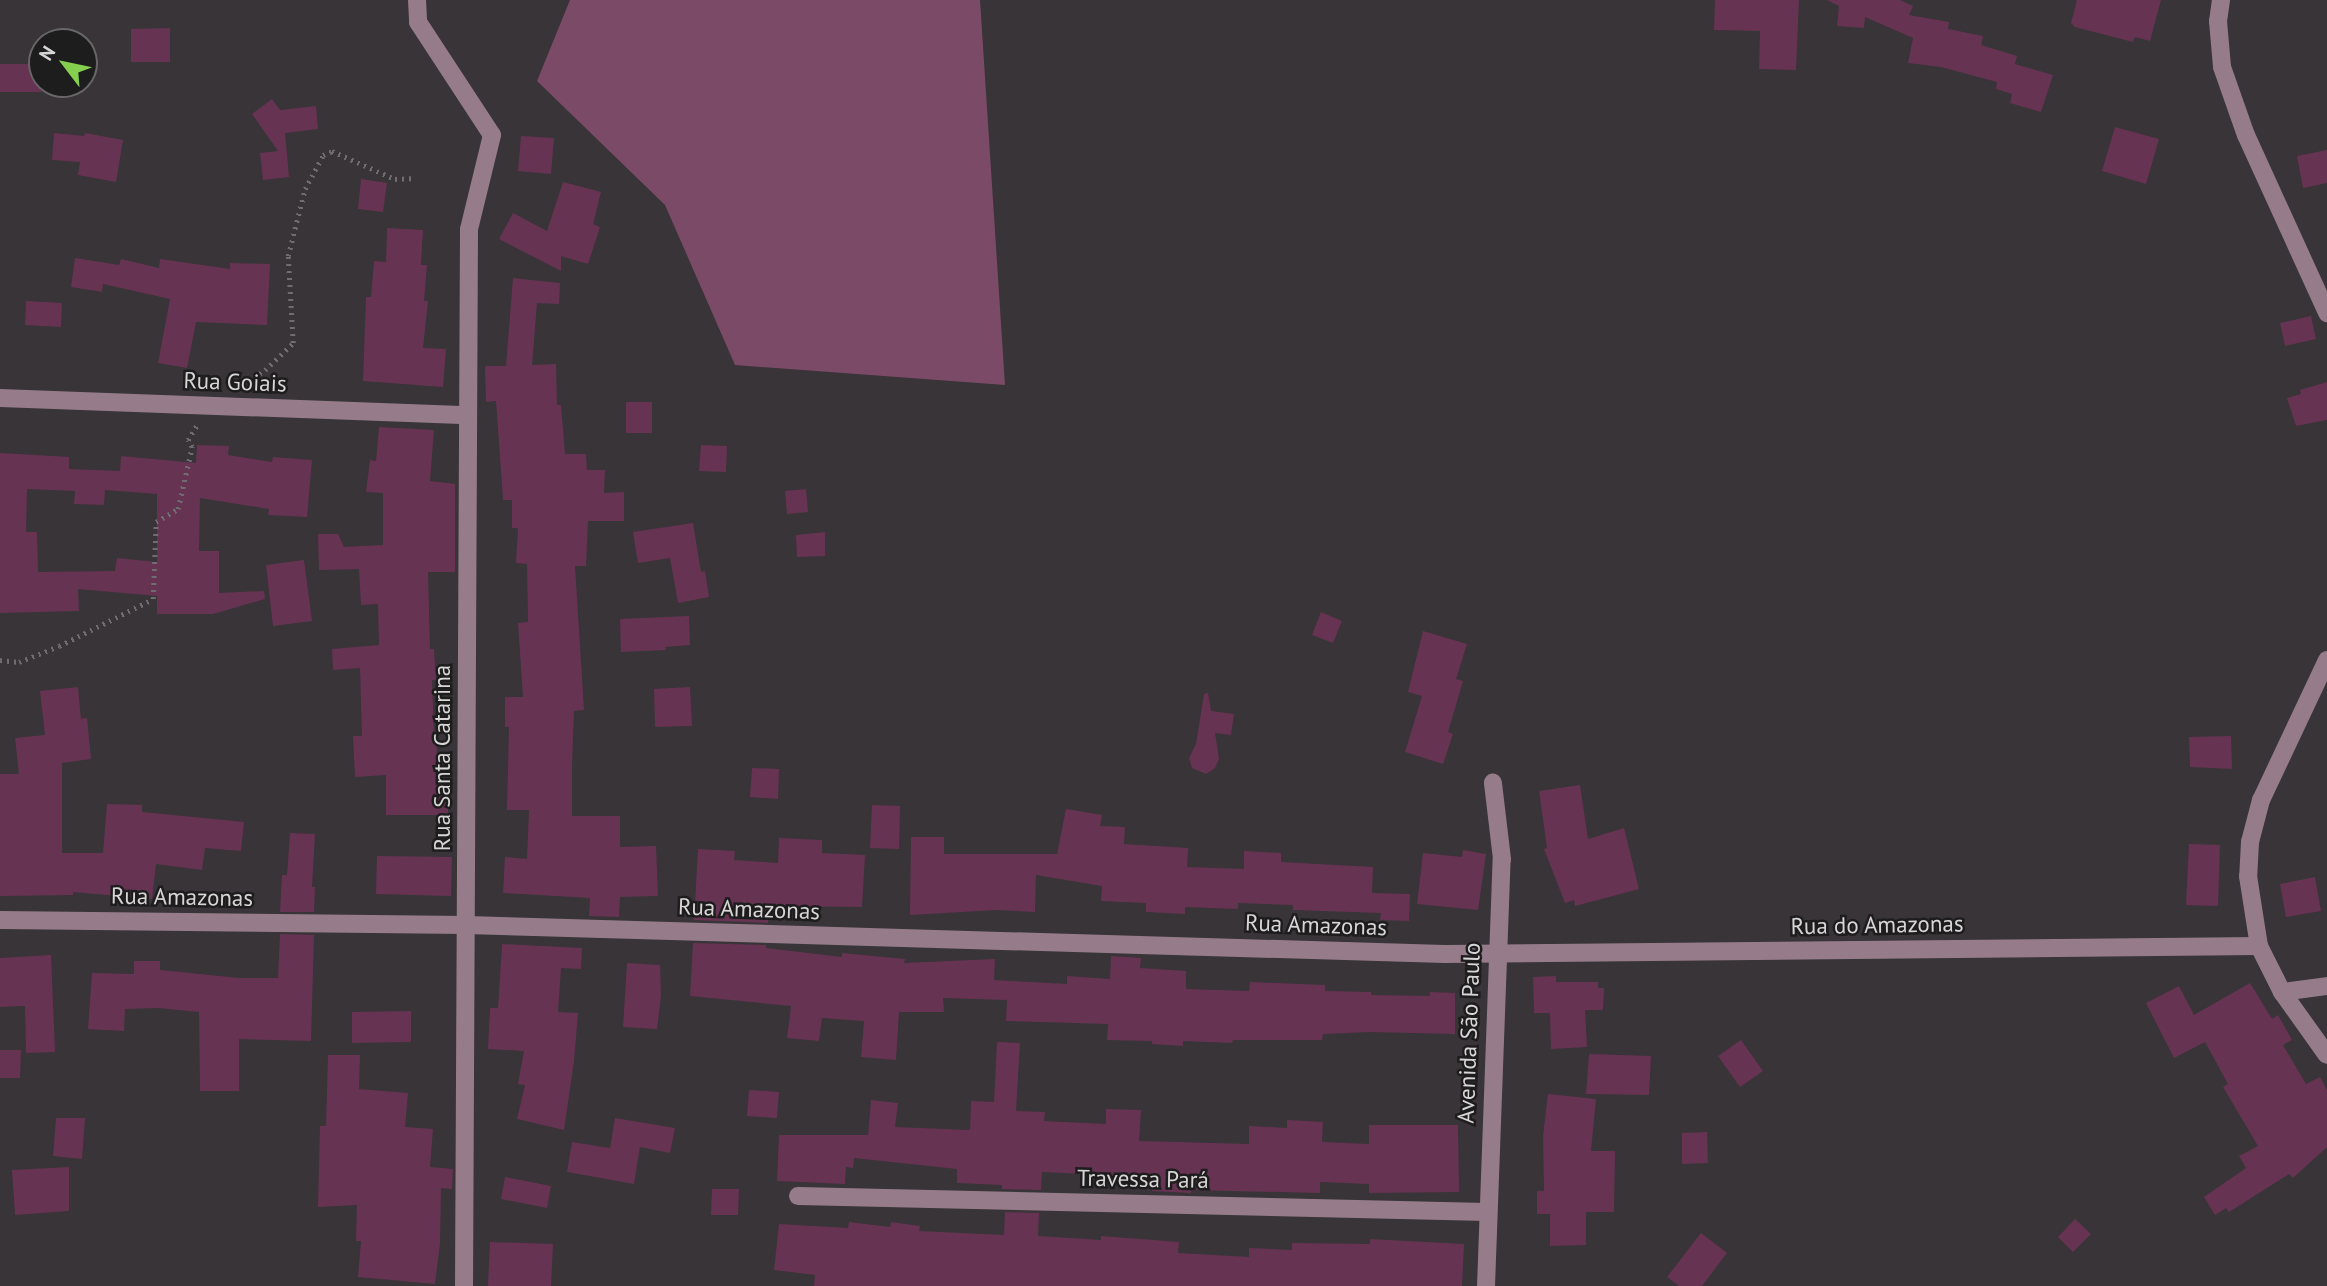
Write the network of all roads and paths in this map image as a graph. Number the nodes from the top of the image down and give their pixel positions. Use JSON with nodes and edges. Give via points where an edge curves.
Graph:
{"nodes":[{"id":1,"x":417,"y":0,"type":"edge"},
{"id":2,"x":2221,"y":0,"type":"edge"},
{"id":3,"x":2327,"y":313,"type":"edge"},
{"id":4,"x":0,"y":398,"type":"edge"},
{"id":5,"x":468,"y":415,"type":"junction"},
{"id":6,"x":2327,"y":660,"type":"edge"},
{"id":7,"x":1493,"y":783,"type":"dead end"},
{"id":8,"x":0,"y":920,"type":"edge"},
{"id":9,"x":466,"y":925,"type":"junction"},
{"id":10,"x":2259,"y":946,"type":"junction"},
{"id":11,"x":1496,"y":953,"type":"junction"},
{"id":12,"x":2327,"y":986,"type":"edge"},
{"id":13,"x":2282,"y":992,"type":"junction"},
{"id":14,"x":2327,"y":1055,"type":"edge"},
{"id":15,"x":798,"y":1196,"type":"dead end"},
{"id":16,"x":1487,"y":1212,"type":"junction"},
{"id":17,"x":464,"y":1286,"type":"edge"},
{"id":18,"x":1486,"y":1286,"type":"edge"}],
"edges":[{"from":1,"to":5,"type":"street","name":"Rua Santa Catarina","via":[[418,22],[492,135],[468,229]]},
{"from":2,"to":3,"type":"street","via":[[2222,67],[2246,135]]},
{"from":4,"to":5,"type":"street","name":"Rua Goiais"},
{"from":5,"to":9,"type":"street","name":"Rua Santa Catarina"},
{"from":6,"to":10,"type":"street","via":[[2279,756],[2250,842],[2248,876]]},
{"from":7,"to":11,"type":"street","name":"Avenida São Paulo","via":[[1502,859]]},
{"from":8,"to":9,"type":"street","name":"Rua Amazonas"},
{"from":9,"to":11,"type":"street","name":"Rua Amazonas"},
{"from":9,"to":17,"type":"street","name":"Rua Santa Catarina"},
{"from":10,"to":11,"type":"street","name":"Rua do Amazonas"},
{"from":10,"to":13,"type":"street"},
{"from":11,"to":16,"type":"street","name":"Avenida São Paulo"},
{"from":12,"to":13,"type":"street"},
{"from":13,"to":14,"type":"street"},
{"from":15,"to":16,"type":"street","name":"Travessa Pará"},
{"from":16,"to":18,"type":"street","name":"Avenida São Paulo"}]}
